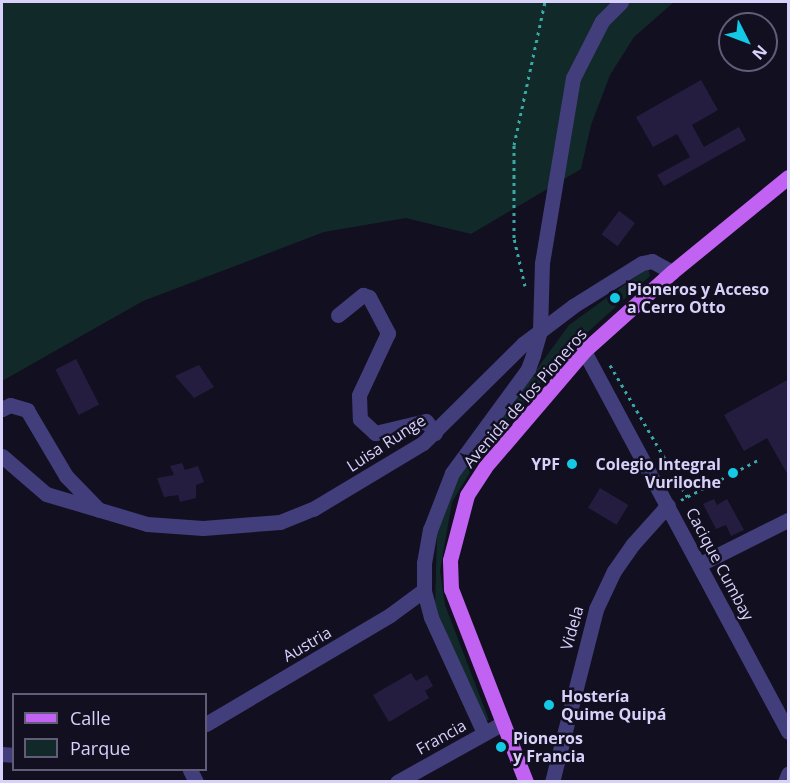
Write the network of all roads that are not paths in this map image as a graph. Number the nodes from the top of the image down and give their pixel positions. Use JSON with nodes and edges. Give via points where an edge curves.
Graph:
{"nodes":[{"id":1,"x":621,"y":2,"type":"edge"},
{"id":2,"x":789,"y":177,"type":"edge"},
{"id":3,"x":672,"y":272,"type":"junction"},
{"id":4,"x":338,"y":315,"type":"dead end"},
{"id":5,"x":540,"y":330,"type":"junction"},
{"id":6,"x":584,"y":351,"type":"junction"},
{"id":7,"x":2,"y":409,"type":"edge"},
{"id":8,"x":435,"y":433,"type":"junction"},
{"id":9,"x":2,"y":456,"type":"edge"},
{"id":10,"x":668,"y":505,"type":"junction"},
{"id":11,"x":101,"y":512,"type":"junction"},
{"id":12,"x":789,"y":520,"type":"edge"},
{"id":13,"x":700,"y":564,"type":"junction"},
{"id":14,"x":424,"y":590,"type":"junction"},
{"id":15,"x":207,"y":723,"type":"edge"},
{"id":16,"x":501,"y":724,"type":"junction"},
{"id":17,"x":789,"y":732,"type":"edge"},
{"id":18,"x":484,"y":733,"type":"junction"},
{"id":19,"x":789,"y":774,"type":"edge"},
{"id":20,"x":397,"y":782,"type":"edge"},
{"id":21,"x":526,"y":782,"type":"edge"},
{"id":22,"x":552,"y":782,"type":"edge"},
{"id":23,"x":785,"y":782,"type":"edge"}],
"edges":[{"from":1,"to":5,"type":"street","via":[[602,21],[573,78],[549,211]]},
{"from":2,"to":3,"type":"main road","name":"Avenida de los Pioneros"},
{"from":3,"to":5,"type":"street","name":"Luisa Runge","via":[[652,261],[642,263]]},
{"from":3,"to":6,"type":"main road","name":"Avenida de los Pioneros"},
{"from":4,"to":8,"type":"street","via":[[363,295],[369,297],[388,333],[358,395],[360,419],[375,433],[426,421]]},
{"from":5,"to":8,"type":"street","name":"Luisa Runge"},
{"from":5,"to":14,"type":"street","via":[[528,369],[474,437],[442,495],[424,563]]},
{"from":6,"to":10,"type":"street","name":"Cacique Cumbay"},
{"from":6,"to":16,"type":"main road","name":"Avenida de los Pioneros","via":[[485,467],[467,495],[456,526],[450,560],[453,597]]},
{"from":7,"to":11,"type":"street","via":[[10,405],[27,410],[66,476]]},
{"from":8,"to":11,"type":"street","name":"Luisa Runge","via":[[313,508],[280,522],[254,527],[180,528]]},
{"from":9,"to":11,"type":"street","name":"Luisa Runge","via":[[46,494]]},
{"from":10,"to":13,"type":"street","name":"Cacique Cumbay"},
{"from":10,"to":22,"type":"street","name":"Videla","via":[[633,544],[596,609]]},
{"from":12,"to":13,"type":"street"},
{"from":13,"to":17,"type":"street","name":"Cacique Cumbay"},
{"from":14,"to":15,"type":"street","name":"Austria","via":[[390,615]]},
{"from":14,"to":18,"type":"street","via":[[448,659]]},
{"from":16,"to":18,"type":"street","name":"Francia"},
{"from":16,"to":21,"type":"main road","name":"Avenida de los Pioneros"},
{"from":18,"to":20,"type":"street","name":"Francia"},
{"from":19,"to":23,"type":"street"}]}
